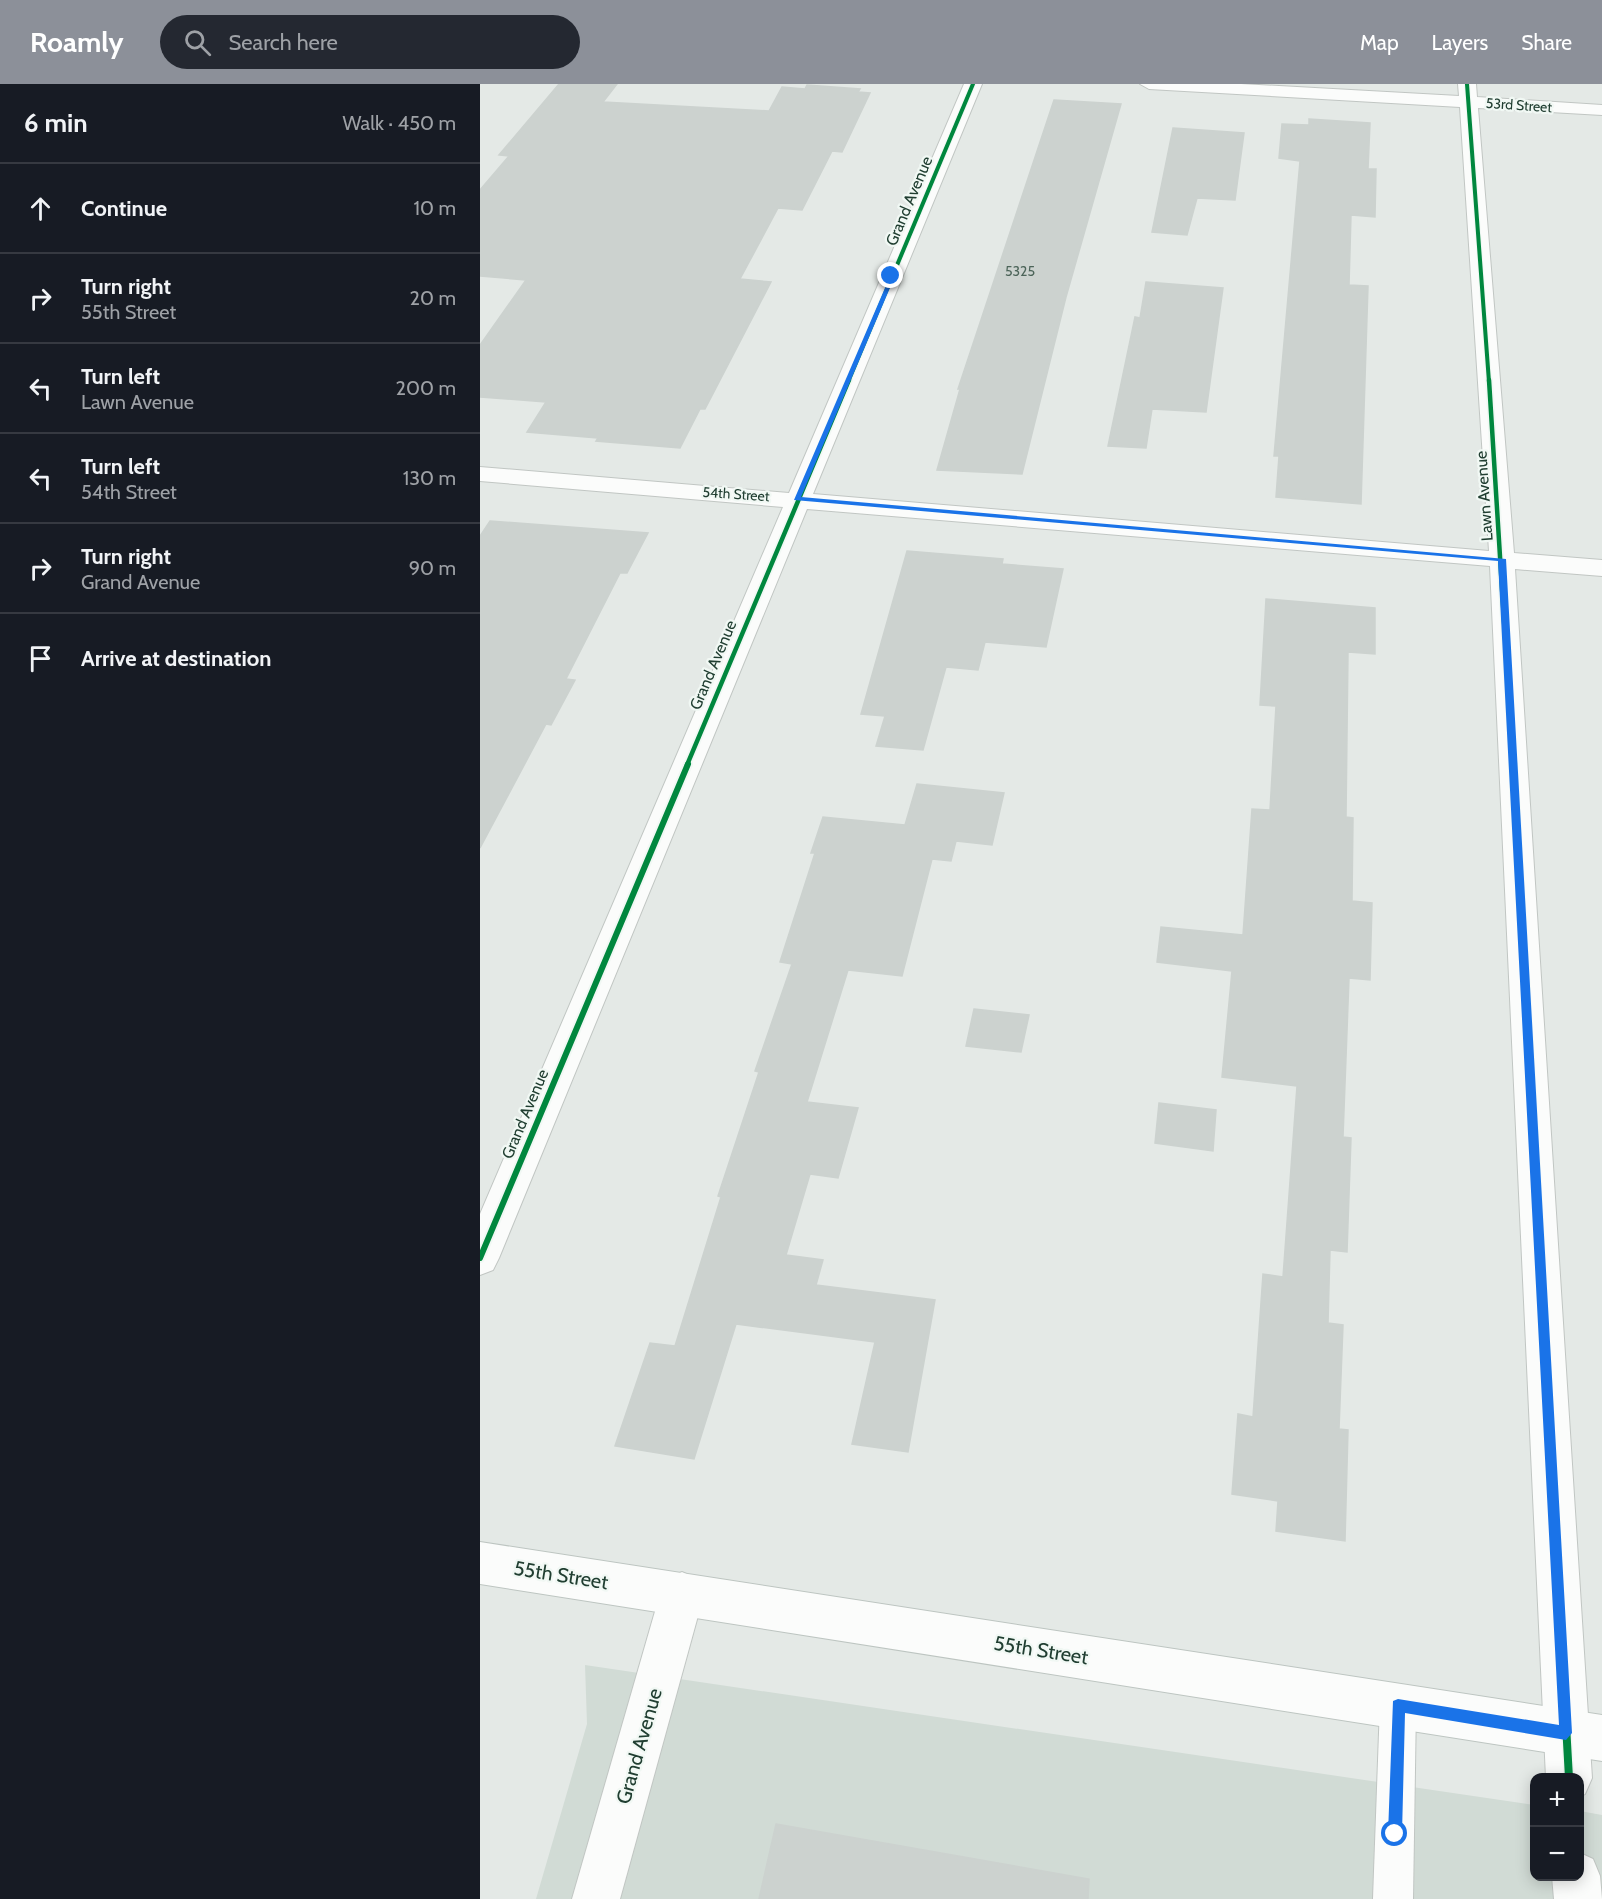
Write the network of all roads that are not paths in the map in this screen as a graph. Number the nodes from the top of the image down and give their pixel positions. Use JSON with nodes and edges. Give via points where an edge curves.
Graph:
{"nodes":[{"id":1,"x":973,"y":84,"type":"edge"},
{"id":2,"x":1149,"y":84,"type":"edge"},
{"id":3,"x":1467,"y":93,"type":"edge"},
{"id":4,"x":1602,"y":110,"type":"edge"},
{"id":5,"x":480,"y":474,"type":"edge"},
{"id":6,"x":797,"y":499,"type":"junction"},
{"id":7,"x":1502,"y":559,"type":"junction"},
{"id":8,"x":1602,"y":568,"type":"edge"},
{"id":9,"x":480,"y":1258,"type":"edge"},
{"id":10,"x":480,"y":1563,"type":"edge"},
{"id":11,"x":682,"y":1594,"type":"junction"},
{"id":12,"x":1398,"y":1706,"type":"junction"},
{"id":13,"x":1584,"y":1736,"type":"edge"},
{"id":14,"x":1571,"y":1773,"type":"edge"},
{"id":15,"x":1576,"y":1881,"type":"edge"},
{"id":16,"x":596,"y":1899,"type":"edge"},
{"id":17,"x":1394,"y":1899,"type":"edge"},
{"id":18,"x":1578,"y":1899,"type":"edge"}],
"edges":[{"from":1,"to":6,"type":"street","name":"Grand Avenue"},
{"from":2,"to":3,"type":"street","name":"53rd Street"},
{"from":3,"to":4,"type":"street","name":"53rd Street"},
{"from":3,"to":7,"type":"street","name":"Lawn Avenue"},
{"from":5,"to":6,"type":"street","name":"54th Street"},
{"from":6,"to":7,"type":"street","name":"54th Street"},
{"from":6,"to":9,"type":"street","name":"Grand Avenue"},
{"from":7,"to":8,"type":"street","name":"54th Street"},
{"from":7,"to":13,"type":"street","name":"Lawn Avenue"},
{"from":10,"to":11,"type":"street","name":"55th Street"},
{"from":11,"to":12,"type":"street","name":"55th Street"},
{"from":11,"to":16,"type":"street","name":"Grand Avenue"},
{"from":12,"to":13,"type":"street","name":"55th Street"},
{"from":12,"to":17,"type":"lane"},
{"from":13,"to":14,"type":"street","name":"Lawn Avenue"},
{"from":15,"to":18,"type":"street"}]}
